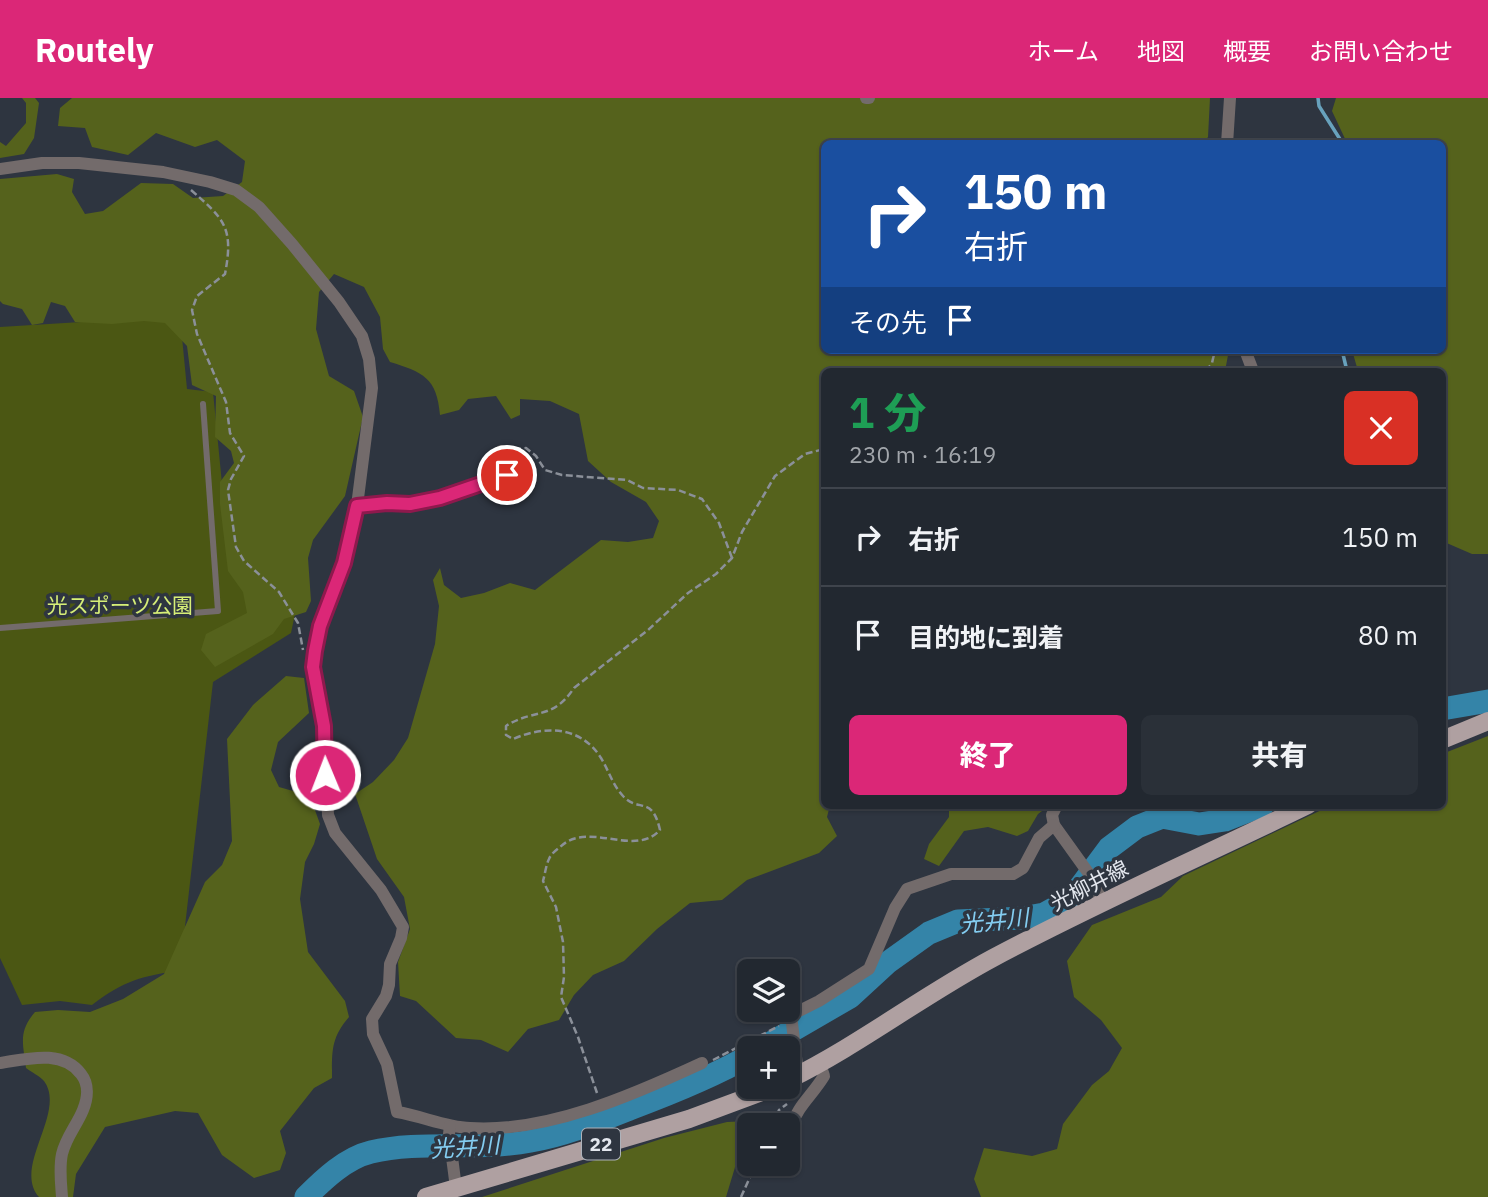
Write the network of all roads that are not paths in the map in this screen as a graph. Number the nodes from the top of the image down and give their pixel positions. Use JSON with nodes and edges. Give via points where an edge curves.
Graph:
{"nodes":[{"id":1,"x":1230,"y":98,"type":"edge"},
{"id":2,"x":1227,"y":140,"type":"edge"},
{"id":3,"x":0,"y":169,"type":"edge"},
{"id":4,"x":203,"y":404,"type":"dead end"},
{"id":5,"x":500,"y":451,"type":"road end"},
{"id":6,"x":357,"y":506,"type":"junction"},
{"id":7,"x":0,"y":628,"type":"edge"},
{"id":8,"x":1488,"y":721,"type":"edge"},
{"id":9,"x":1446,"y":738,"type":"edge"},
{"id":10,"x":1054,"y":809,"type":"edge"},
{"id":11,"x":1299,"y":809,"type":"edge"},
{"id":12,"x":1054,"y":825,"type":"junction"},
{"id":13,"x":1103,"y":904,"type":"junction"},
{"id":14,"x":795,"y":1036,"type":"edge"},
{"id":15,"x":0,"y":1063,"type":"edge"},
{"id":16,"x":702,"y":1063,"type":"road end"},
{"id":17,"x":820,"y":1064,"type":"junction"},
{"id":18,"x":800,"y":1074,"type":"edge"},
{"id":19,"x":743,"y":1099,"type":"edge"},
{"id":20,"x":797,"y":1113,"type":"edge"},
{"id":21,"x":450,"y":1130,"type":"junction"},
{"id":22,"x":456,"y":1188,"type":"junction"},
{"id":23,"x":62,"y":1197,"type":"edge"},
{"id":24,"x":426,"y":1197,"type":"edge"}],
"edges":[{"from":1,"to":2,"type":"street"},
{"from":3,"to":6,"type":"street","via":[[79,163],[181,176],[236,190],[259,207],[362,336],[372,388]]},
{"from":4,"to":7,"type":"lane","via":[[218,611]]},
{"from":5,"to":6,"type":"street","via":[[507,475],[440,498]]},
{"from":6,"to":21,"type":"street","via":[[344,563],[320,626],[313,667],[324,726],[328,816],[335,833],[382,890],[403,927],[390,964],[386,996],[373,1019],[373,1034],[387,1064],[397,1112]]},
{"from":8,"to":9,"type":"main road"},
{"from":10,"to":12,"type":"street"},
{"from":11,"to":13,"type":"main road","name":"光柳井線"},
{"from":12,"to":13,"type":"street","via":[[1092,878]]},
{"from":12,"to":14,"type":"street","via":[[1039,838],[1023,868],[1013,874],[951,874],[907,889],[869,969],[791,1015]]},
{"from":13,"to":17,"type":"main road","name":"光柳井線","via":[[993,958]]},
{"from":15,"to":23,"type":"street","via":[[62,1059],[86,1080],[83,1110],[62,1152]]},
{"from":16,"to":21,"type":"street","via":[[554,1119]]},
{"from":17,"to":18,"type":"main road","name":"光柳井線"},
{"from":17,"to":20,"type":"street","via":[[824,1076]]},
{"from":19,"to":22,"type":"main road","number":"22"},
{"from":21,"to":22,"type":"street"},
{"from":22,"to":24,"type":"main road","number":"22"}]}
